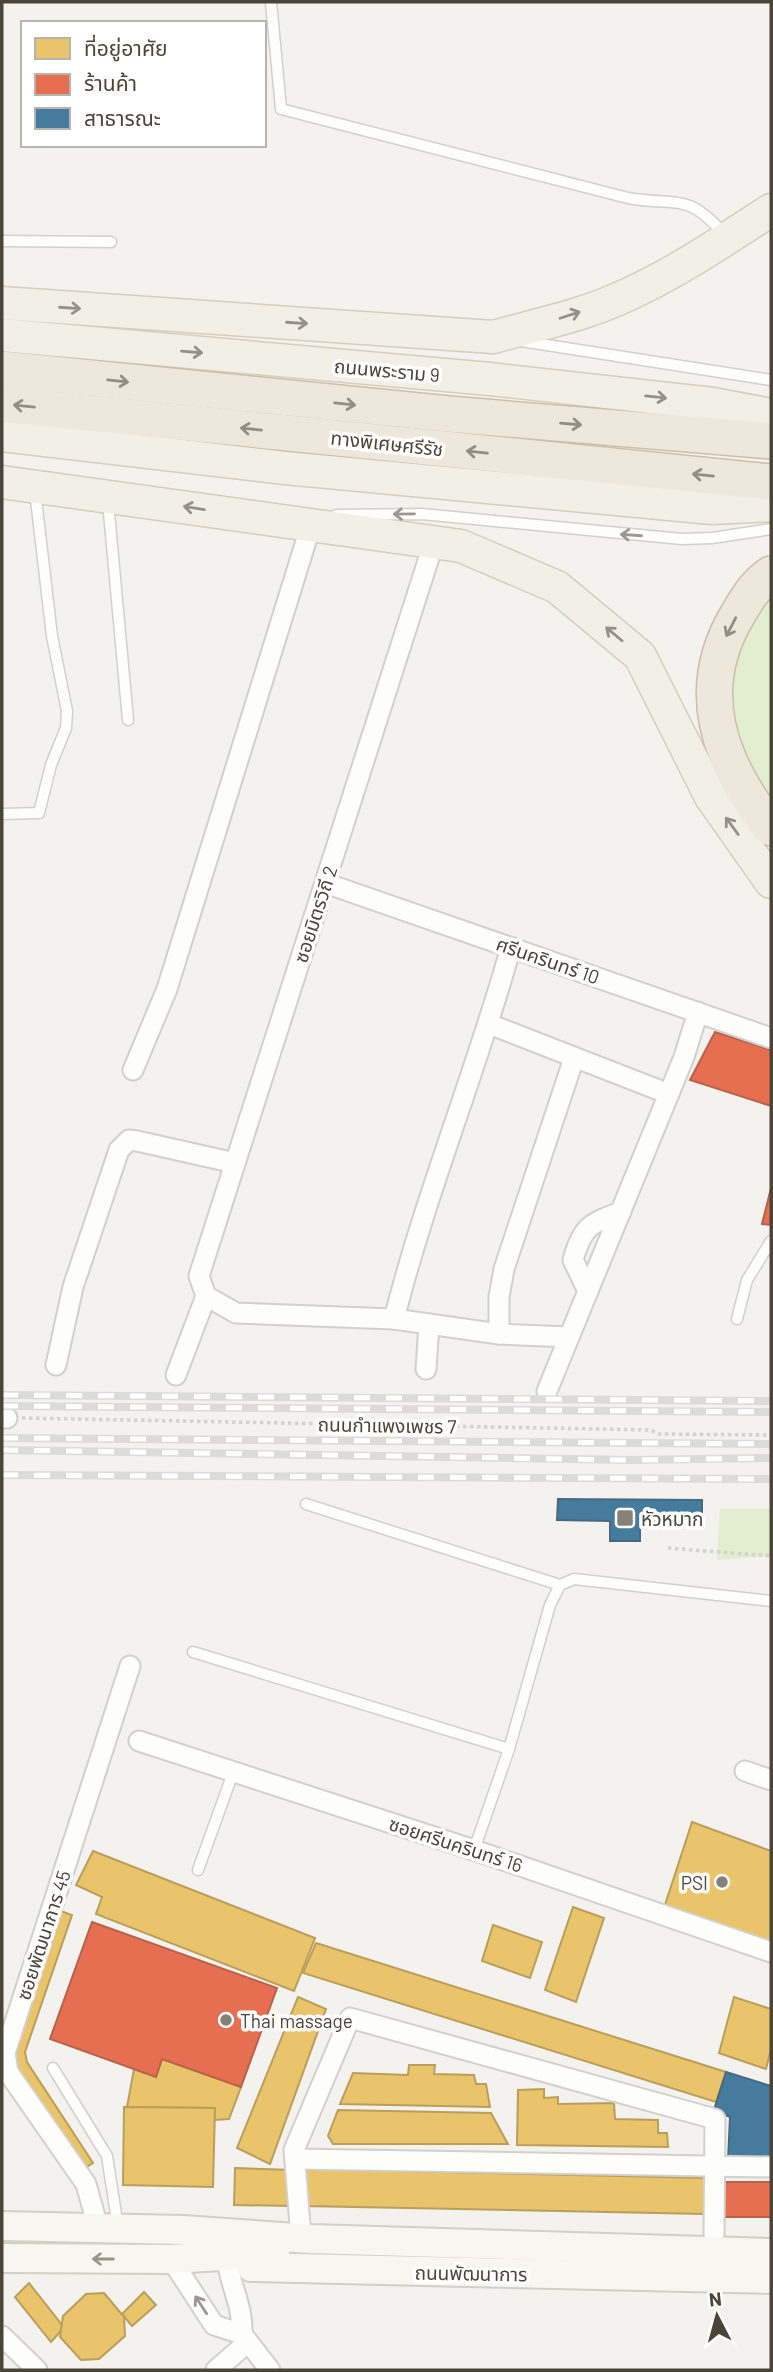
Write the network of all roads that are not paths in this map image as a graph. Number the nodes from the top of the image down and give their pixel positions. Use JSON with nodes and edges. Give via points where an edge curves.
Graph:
{"nodes":[{"id":1,"x":271,"y":2,"type":"edge"},
{"id":2,"x":771,"y":210,"type":"edge"},
{"id":3,"x":727,"y":238,"type":"junction"},
{"id":4,"x":2,"y":241,"type":"edge"},
{"id":5,"x":111,"y":242,"type":"dead end"},
{"id":6,"x":2,"y":299,"type":"edge"},
{"id":7,"x":2,"y":335,"type":"edge"},
{"id":8,"x":493,"y":337,"type":"junction"},
{"id":9,"x":2,"y":369,"type":"edge"},
{"id":10,"x":771,"y":380,"type":"edge"},
{"id":11,"x":2,"y":404,"type":"edge"},
{"id":12,"x":771,"y":415,"type":"edge"},
{"id":13,"x":2,"y":435,"type":"edge"},
{"id":14,"x":771,"y":441,"type":"edge"},
{"id":15,"x":2,"y":482,"type":"edge"},
{"id":16,"x":771,"y":482,"type":"edge"},
{"id":17,"x":34,"y":487,"type":"junction"},
{"id":18,"x":107,"y":495,"type":"junction"},
{"id":19,"x":771,"y":505,"type":"edge"},
{"id":20,"x":242,"y":516,"type":"junction"},
{"id":21,"x":311,"y":525,"type":"junction"},
{"id":22,"x":771,"y":529,"type":"edge"},
{"id":23,"x":434,"y":542,"type":"junction"},
{"id":24,"x":771,"y":573,"type":"edge"},
{"id":25,"x":128,"y":720,"type":"dead end"},
{"id":26,"x":2,"y":814,"type":"edge"},
{"id":27,"x":771,"y":828,"type":"edge"},
{"id":28,"x":771,"y":881,"type":"edge"},
{"id":29,"x":326,"y":883,"type":"junction"},
{"id":30,"x":511,"y":947,"type":"junction"},
{"id":31,"x":698,"y":1012,"type":"junction"},
{"id":32,"x":489,"y":1024,"type":"junction"},
{"id":33,"x":771,"y":1038,"type":"edge"},
{"id":34,"x":574,"y":1058,"type":"junction"},
{"id":35,"x":133,"y":1070,"type":"dead end"},
{"id":36,"x":669,"y":1094,"type":"junction"},
{"id":37,"x":235,"y":1163,"type":"junction"},
{"id":38,"x":621,"y":1212,"type":"junction"},
{"id":39,"x":771,"y":1241,"type":"edge"},
{"id":40,"x":204,"y":1291,"type":"junction"},
{"id":41,"x":588,"y":1291,"type":"junction"},
{"id":42,"x":394,"y":1318,"type":"junction"},
{"id":43,"x":737,"y":1319,"type":"dead end"},
{"id":44,"x":429,"y":1324,"type":"junction"},
{"id":45,"x":499,"y":1334,"type":"junction"},
{"id":46,"x":569,"y":1337,"type":"junction"},
{"id":47,"x":56,"y":1365,"type":"dead end"},
{"id":48,"x":426,"y":1369,"type":"dead end"},
{"id":49,"x":176,"y":1375,"type":"dead end"},
{"id":50,"x":547,"y":1391,"type":"dead end"},
{"id":51,"x":306,"y":1504,"type":"dead end"},
{"id":52,"x":560,"y":1585,"type":"junction"},
{"id":53,"x":771,"y":1601,"type":"edge"},
{"id":54,"x":194,"y":1651,"type":"dead end"},
{"id":55,"x":130,"y":1666,"type":"dead end"},
{"id":56,"x":139,"y":1741,"type":"dead end"},
{"id":57,"x":509,"y":1749,"type":"junction"},
{"id":58,"x":745,"y":1771,"type":"dead end"},
{"id":59,"x":233,"y":1773,"type":"junction"},
{"id":60,"x":771,"y":1780,"type":"edge"},
{"id":61,"x":474,"y":1850,"type":"junction"},
{"id":62,"x":198,"y":1870,"type":"dead end"},
{"id":63,"x":771,"y":1952,"type":"edge"},
{"id":64,"x":53,"y":2067,"type":"dead end"},
{"id":65,"x":295,"y":2159,"type":"junction"},
{"id":66,"x":716,"y":2166,"type":"junction"},
{"id":67,"x":771,"y":2167,"type":"edge"},
{"id":68,"x":300,"y":2225,"type":"junction"},
{"id":69,"x":2,"y":2226,"type":"edge"},
{"id":70,"x":108,"y":2227,"type":"junction"},
{"id":71,"x":183,"y":2230,"type":"junction"},
{"id":72,"x":714,"y":2234,"type":"junction"},
{"id":73,"x":771,"y":2236,"type":"edge"},
{"id":74,"x":556,"y":2253,"type":"junction"},
{"id":75,"x":771,"y":2253,"type":"edge"},
{"id":76,"x":2,"y":2258,"type":"edge"},
{"id":77,"x":171,"y":2259,"type":"junction"},
{"id":78,"x":228,"y":2266,"type":"junction"},
{"id":79,"x":771,"y":2266,"type":"edge"},
{"id":80,"x":771,"y":2279,"type":"edge"},
{"id":81,"x":2,"y":2336,"type":"edge"},
{"id":82,"x":245,"y":2338,"type":"junction"},
{"id":83,"x":37,"y":2370,"type":"edge"},
{"id":84,"x":216,"y":2370,"type":"edge"},
{"id":85,"x":270,"y":2370,"type":"edge"}],
"edges":[{"from":1,"to":3,"type":"lane","via":[[281,109],[628,198],[682,202],[699,208]]},
{"from":2,"to":3,"type":"main road"},
{"from":8,"to":3,"type":"main road","one_way":true,"via":[[626,296]]},
{"from":4,"to":5,"type":"lane"},
{"from":6,"to":8,"type":"main road","one_way":true},
{"from":7,"to":12,"type":"main road","name":"ถนนพระราม 9","one_way":true,"via":[[490,379],[713,404]]},
{"from":8,"to":10,"type":"lane"},
{"from":9,"to":14,"type":"highway","name":"ทางพิเศษศรีรัช","one_way":true},
{"from":16,"to":11,"type":"highway","name":"ทางพิเศษศรีรัช","one_way":true},
{"from":13,"to":19,"type":"main road","via":[[285,468],[712,508]]},
{"from":15,"to":17,"type":"main road"},
{"from":17,"to":18,"type":"main road"},
{"from":17,"to":26,"type":"lane","via":[[66,728],[39,813]]},
{"from":20,"to":18,"type":"main road","one_way":true},
{"from":18,"to":25,"type":"lane"},
{"from":20,"to":21,"type":"main road"},
{"from":22,"to":20,"type":"lane","one_way":true,"via":[[682,539],[422,514]]},
{"from":21,"to":23,"type":"main road"},
{"from":21,"to":35,"type":"street","via":[[171,976]]},
{"from":28,"to":23,"type":"main road","one_way":true,"via":[[711,797],[640,656],[557,587],[461,547]]},
{"from":23,"to":29,"type":"street","name":"ซอยมิตรวิถี 2"},
{"from":24,"to":27,"type":"highway","one_way":true,"via":[[756,584],[728,630],[714,670],[715,714],[734,772]]},
{"from":29,"to":30,"type":"street","name":"ศรีนครินทร์ 10"},
{"from":29,"to":37,"type":"street","name":"ซอยมิตรวิถี 2"},
{"from":30,"to":31,"type":"street","name":"ศรีนครินทร์ 10"},
{"from":30,"to":32,"type":"street"},
{"from":31,"to":33,"type":"street","name":"ศรีนครินทร์ 10"},
{"from":31,"to":36,"type":"street"},
{"from":32,"to":34,"type":"street"},
{"from":32,"to":42,"type":"street","via":[[408,1263]]},
{"from":34,"to":36,"type":"street"},
{"from":34,"to":45,"type":"street","via":[[504,1269]]},
{"from":36,"to":38,"type":"street"},
{"from":37,"to":40,"type":"street","name":"ซอยมิตรวิถี 2","via":[[199,1276]]},
{"from":37,"to":47,"type":"street","via":[[136,1141],[124,1144],[74,1287]]},
{"from":38,"to":41,"type":"street"},
{"from":38,"to":41,"type":"street","via":[[593,1222],[579,1238],[573,1260]]},
{"from":39,"to":43,"type":"lane","via":[[747,1280]]},
{"from":40,"to":42,"type":"street","via":[[236,1313]]},
{"from":40,"to":49,"type":"street","name":"ซอยมิตรวิถี 2"},
{"from":41,"to":46,"type":"street"},
{"from":42,"to":44,"type":"street"},
{"from":44,"to":45,"type":"street"},
{"from":44,"to":48,"type":"street"},
{"from":45,"to":46,"type":"street"},
{"from":46,"to":50,"type":"street"},
{"from":51,"to":52,"type":"lane"},
{"from":52,"to":53,"type":"lane","via":[[574,1578]]},
{"from":52,"to":57,"type":"lane","via":[[550,1605]]},
{"from":54,"to":57,"type":"lane"},
{"from":55,"to":70,"type":"street","name":"ซอยพัฒนาการ 45","via":[[5,2053],[8,2072],[86,2184]]},
{"from":56,"to":59,"type":"street","name":"ซอยศรีนครินทร์ 16"},
{"from":57,"to":61,"type":"lane"},
{"from":58,"to":60,"type":"street"},
{"from":59,"to":61,"type":"street","name":"ซอยศรีนครินทร์ 16"},
{"from":59,"to":62,"type":"lane"},
{"from":61,"to":63,"type":"street","name":"ซอยศรีนครินทร์ 16"},
{"from":64,"to":70,"type":"lane","via":[[107,2156]]},
{"from":65,"to":66,"type":"street"},
{"from":65,"to":66,"type":"street","via":[[294,2150],[350,2018],[715,2119]]},
{"from":65,"to":68,"type":"street"},
{"from":66,"to":67,"type":"street"},
{"from":66,"to":72,"type":"street"},
{"from":68,"to":71,"type":"main road","name":"ถนนพัฒนาการ"},
{"from":68,"to":72,"type":"main road","name":"ถนนพัฒนาการ"},
{"from":69,"to":70,"type":"main road","name":"ถนนพัฒนาการ"},
{"from":70,"to":71,"type":"main road","name":"ถนนพัฒนาการ"},
{"from":71,"to":74,"type":"main road","name":"ถนนพัฒนาการ"},
{"from":72,"to":73,"type":"main road","name":"ถนนพัฒนาการ"},
{"from":74,"to":75,"type":"main road","name":"ถนนพัฒนาการ"},
{"from":74,"to":77,"type":"main road","name":"ถนนพัฒนาการ","via":[[288,2253]]},
{"from":74,"to":79,"type":"main road","name":"ถนนพัฒนาการ"},
{"from":77,"to":76,"type":"main road","name":"ถนนพัฒนาการ","one_way":true},
{"from":77,"to":78,"type":"main road","name":"ถนนพัฒนาการ"},
{"from":82,"to":77,"type":"street","one_way":true,"via":[[215,2327]]},
{"from":78,"to":80,"type":"main road","name":"ถนนพัฒนาการ"},
{"from":78,"to":82,"type":"street","via":[[243,2313]]},
{"from":81,"to":83,"type":"street"},
{"from":82,"to":84,"type":"street"},
{"from":82,"to":85,"type":"street"}]}
